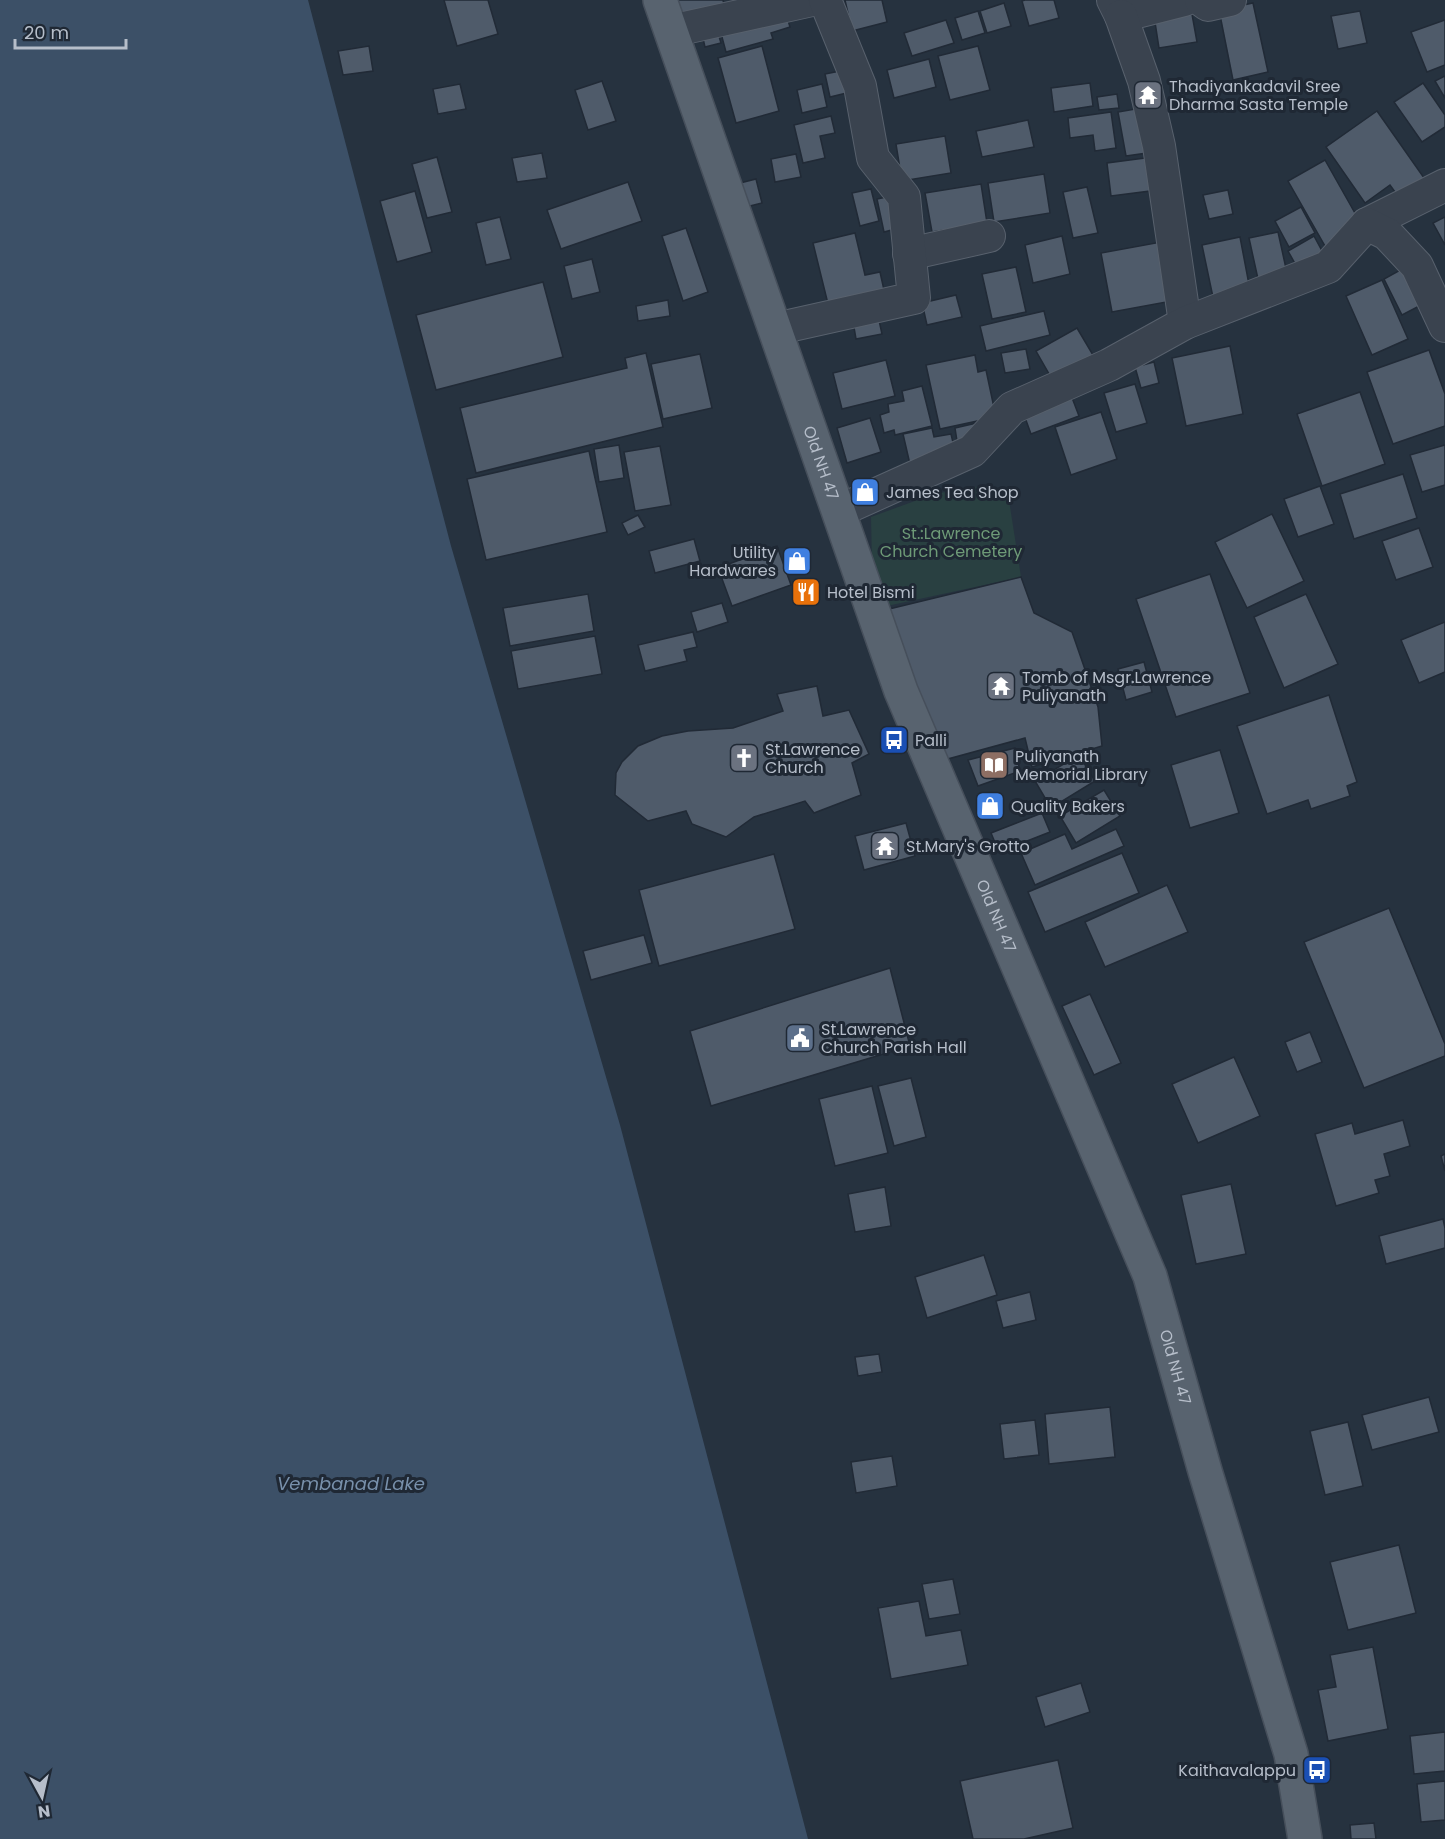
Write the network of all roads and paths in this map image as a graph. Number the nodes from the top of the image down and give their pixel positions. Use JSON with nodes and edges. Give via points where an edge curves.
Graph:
{"nodes":[{"id":1,"x":660,"y":0,"type":"edge"},
{"id":2,"x":812,"y":0,"type":"edge"},
{"id":3,"x":825,"y":0,"type":"edge"},
{"id":4,"x":1184,"y":0,"type":"edge"},
{"id":5,"x":1201,"y":0,"type":"edge"},
{"id":6,"x":1230,"y":0,"type":"edge"},
{"id":7,"x":1117,"y":8,"type":"edge"},
{"id":8,"x":671,"y":30,"type":"junction"},
{"id":9,"x":1445,"y":185,"type":"edge"},
{"id":10,"x":1367,"y":224,"type":"junction"},
{"id":11,"x":989,"y":236,"type":"dead end"},
{"id":12,"x":909,"y":254,"type":"junction"},
{"id":13,"x":1185,"y":323,"type":"junction"},
{"id":14,"x":1445,"y":326,"type":"edge"},
{"id":15,"x":775,"y":330,"type":"junction"},
{"id":16,"x":839,"y":511,"type":"junction"},
{"id":17,"x":1305,"y":1839,"type":"edge"}],
"edges":[{"from":1,"to":8,"type":"main road","name":"Old NH 47"},
{"from":2,"to":8,"type":"street"},
{"from":3,"to":12,"type":"street","via":[[860,86],[873,158],[904,197]]},
{"from":4,"to":7,"type":"street"},
{"from":5,"to":6,"type":"street","via":[[1208,5]]},
{"from":7,"to":13,"type":"street","via":[[1144,81],[1159,146]]},
{"from":8,"to":15,"type":"main road","name":"Old NH 47"},
{"from":9,"to":10,"type":"street"},
{"from":10,"to":13,"type":"street","via":[[1328,267]]},
{"from":10,"to":14,"type":"street","via":[[1387,234],[1417,266]]},
{"from":11,"to":12,"type":"street"},
{"from":12,"to":15,"type":"street","via":[[914,298]]},
{"from":13,"to":16,"type":"street","via":[[1109,365],[1012,408],[972,451]]},
{"from":15,"to":16,"type":"main road","name":"Old NH 47"},
{"from":16,"to":17,"type":"main road","name":"Old NH 47","via":[[901,691],[1150,1276],[1291,1754]]}]}
